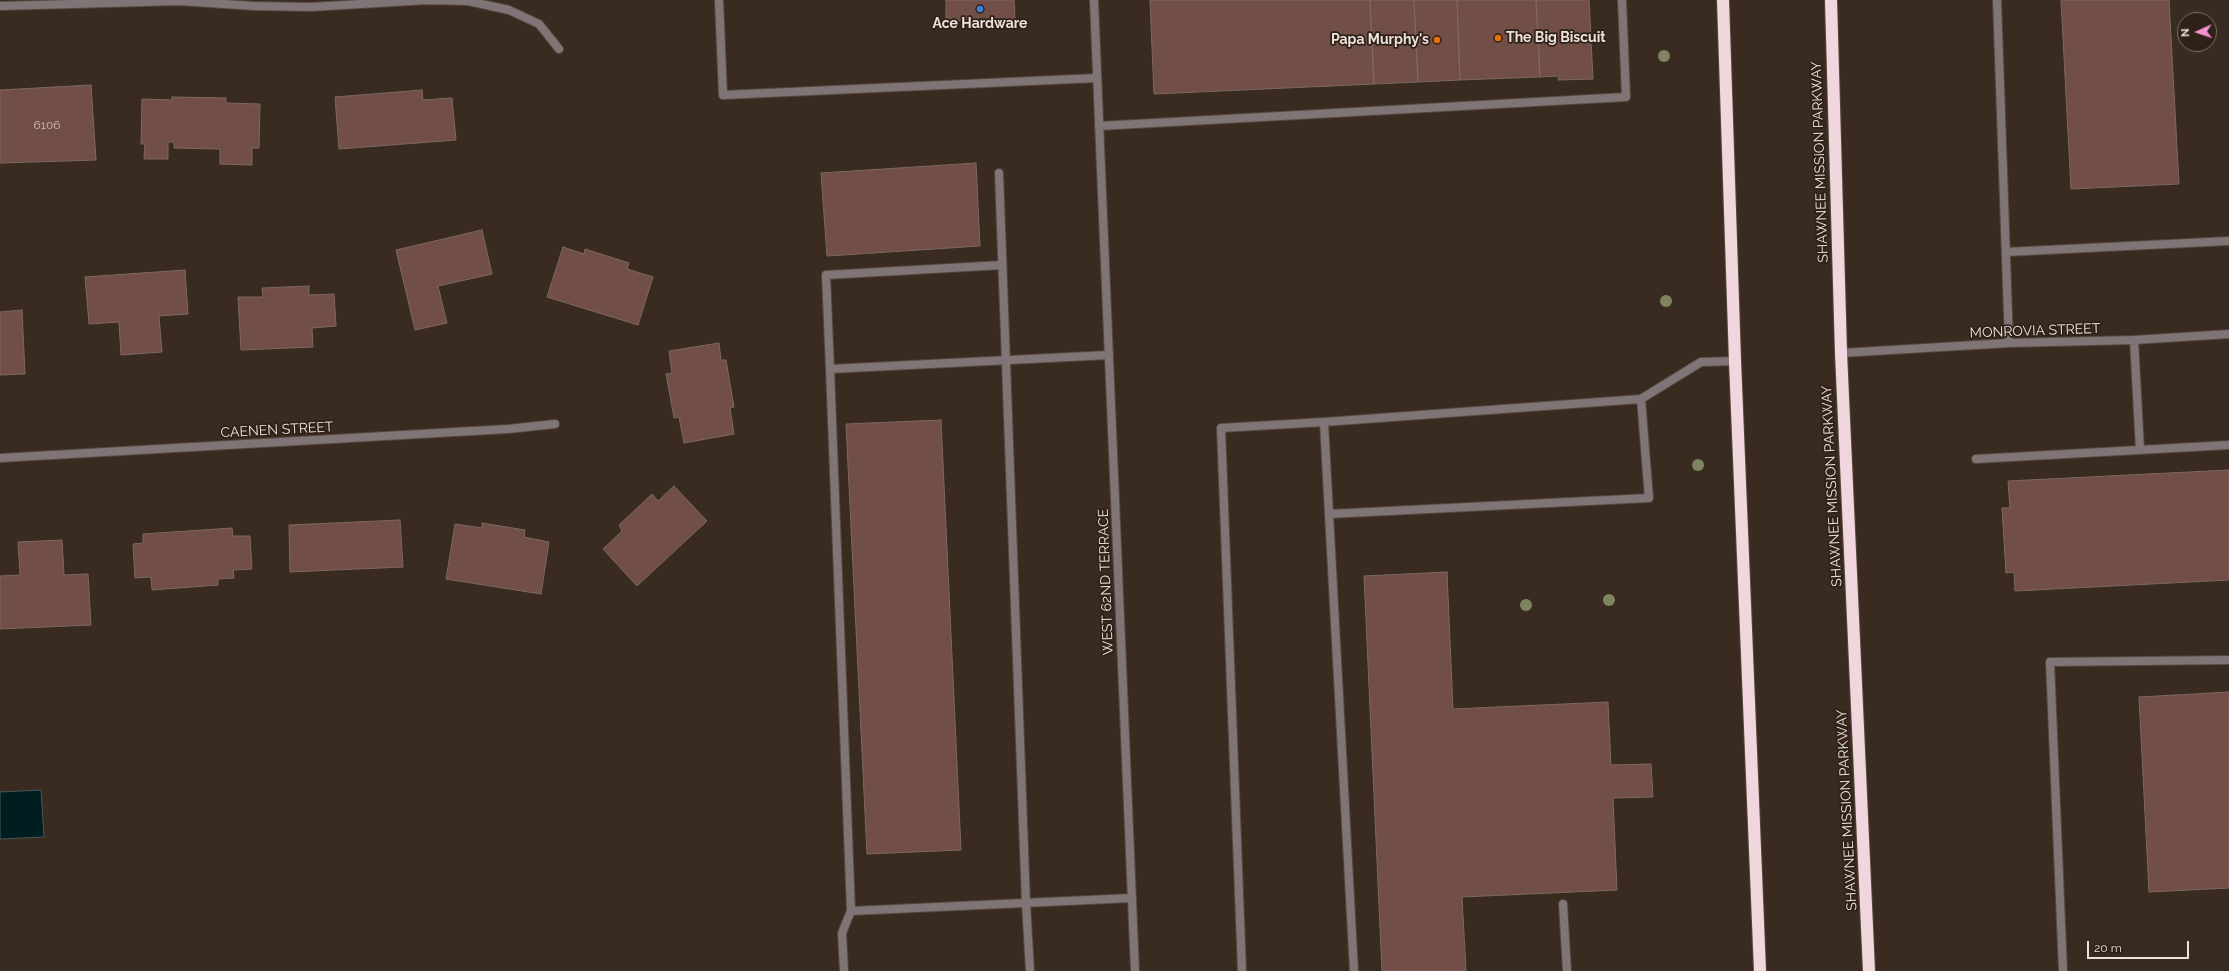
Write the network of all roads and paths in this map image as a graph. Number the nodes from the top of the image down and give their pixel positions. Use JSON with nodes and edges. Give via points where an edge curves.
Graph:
{"nodes":[{"id":1,"x":719,"y":0,"type":"edge"},
{"id":2,"x":1094,"y":0,"type":"edge"},
{"id":3,"x":1622,"y":0,"type":"edge"},
{"id":4,"x":1723,"y":0,"type":"edge"},
{"id":5,"x":1831,"y":0,"type":"edge"},
{"id":6,"x":1997,"y":0,"type":"edge"},
{"id":7,"x":0,"y":6,"type":"edge"},
{"id":8,"x":559,"y":49,"type":"dead end"},
{"id":9,"x":1097,"y":78,"type":"junction"},
{"id":10,"x":1099,"y":126,"type":"junction"},
{"id":11,"x":999,"y":173,"type":"dead end"},
{"id":12,"x":2229,"y":240,"type":"edge"},
{"id":13,"x":2006,"y":252,"type":"junction"},
{"id":14,"x":1002,"y":265,"type":"junction"},
{"id":15,"x":2229,"y":334,"type":"edge"},
{"id":16,"x":2134,"y":340,"type":"junction"},
{"id":17,"x":2009,"y":344,"type":"junction"},
{"id":18,"x":1841,"y":353,"type":"junction"},
{"id":19,"x":1109,"y":355,"type":"junction"},
{"id":20,"x":1006,"y":361,"type":"junction"},
{"id":21,"x":1735,"y":361,"type":"junction"},
{"id":22,"x":830,"y":369,"type":"junction"},
{"id":23,"x":1641,"y":399,"type":"junction"},
{"id":24,"x":1324,"y":422,"type":"junction"},
{"id":25,"x":555,"y":424,"type":"dead end"},
{"id":26,"x":2229,"y":445,"type":"edge"},
{"id":27,"x":2140,"y":450,"type":"junction"},
{"id":28,"x":0,"y":458,"type":"edge"},
{"id":29,"x":1976,"y":459,"type":"dead end"},
{"id":30,"x":1329,"y":514,"type":"junction"},
{"id":31,"x":2229,"y":660,"type":"edge"},
{"id":32,"x":1132,"y":898,"type":"junction"},
{"id":33,"x":1026,"y":903,"type":"junction"},
{"id":34,"x":1563,"y":904,"type":"dead end"},
{"id":35,"x":851,"y":911,"type":"junction"},
{"id":36,"x":844,"y":971,"type":"edge"},
{"id":37,"x":1030,"y":971,"type":"edge"},
{"id":38,"x":1135,"y":971,"type":"edge"},
{"id":39,"x":1242,"y":971,"type":"edge"},
{"id":40,"x":1354,"y":971,"type":"edge"},
{"id":41,"x":1567,"y":971,"type":"edge"},
{"id":42,"x":1760,"y":971,"type":"edge"},
{"id":43,"x":1869,"y":971,"type":"edge"},
{"id":44,"x":2063,"y":971,"type":"edge"}],
"edges":[{"from":1,"to":9,"type":"street","via":[[723,95]]},
{"from":2,"to":9,"type":"street","name":"WEST 62ND TERRACE"},
{"from":3,"to":10,"type":"street","via":[[1626,97]]},
{"from":4,"to":21,"type":"highway"},
{"from":5,"to":18,"type":"highway","name":"SHAWNEE MISSION PARKWAY"},
{"from":6,"to":13,"type":"street"},
{"from":7,"to":8,"type":"street","via":[[167,1],[312,7],[427,0],[468,1],[509,10],[539,24]]},
{"from":9,"to":10,"type":"street","name":"WEST 62ND TERRACE"},
{"from":10,"to":19,"type":"street","name":"WEST 62ND TERRACE"},
{"from":11,"to":14,"type":"street"},
{"from":12,"to":13,"type":"street"},
{"from":13,"to":17,"type":"street"},
{"from":14,"to":20,"type":"street"},
{"from":14,"to":22,"type":"street","via":[[826,276]]},
{"from":15,"to":16,"type":"street","name":"MONROVIA STREET"},
{"from":16,"to":17,"type":"street","name":"MONROVIA STREET"},
{"from":16,"to":27,"type":"street"},
{"from":17,"to":18,"type":"street","name":"MONROVIA STREET"},
{"from":18,"to":43,"type":"highway","name":"SHAWNEE MISSION PARKWAY"},
{"from":19,"to":20,"type":"street"},
{"from":19,"to":32,"type":"street","name":"WEST 62ND TERRACE"},
{"from":20,"to":22,"type":"street"},
{"from":20,"to":33,"type":"street"},
{"from":21,"to":23,"type":"street","via":[[1701,362]]},
{"from":21,"to":42,"type":"highway"},
{"from":22,"to":35,"type":"street"},
{"from":23,"to":24,"type":"street"},
{"from":23,"to":30,"type":"street","via":[[1649,498]]},
{"from":24,"to":30,"type":"street"},
{"from":24,"to":39,"type":"street","via":[[1222,428]]},
{"from":25,"to":28,"type":"street","name":"CAENEN STREET","via":[[508,429]]},
{"from":26,"to":27,"type":"street"},
{"from":27,"to":29,"type":"street"},
{"from":30,"to":40,"type":"street"},
{"from":31,"to":44,"type":"street","via":[[2050,662]]},
{"from":32,"to":33,"type":"street"},
{"from":32,"to":38,"type":"street","name":"WEST 62ND TERRACE"},
{"from":33,"to":35,"type":"street"},
{"from":33,"to":37,"type":"street"},
{"from":34,"to":41,"type":"street"},
{"from":35,"to":36,"type":"street","via":[[842,933]]}]}
